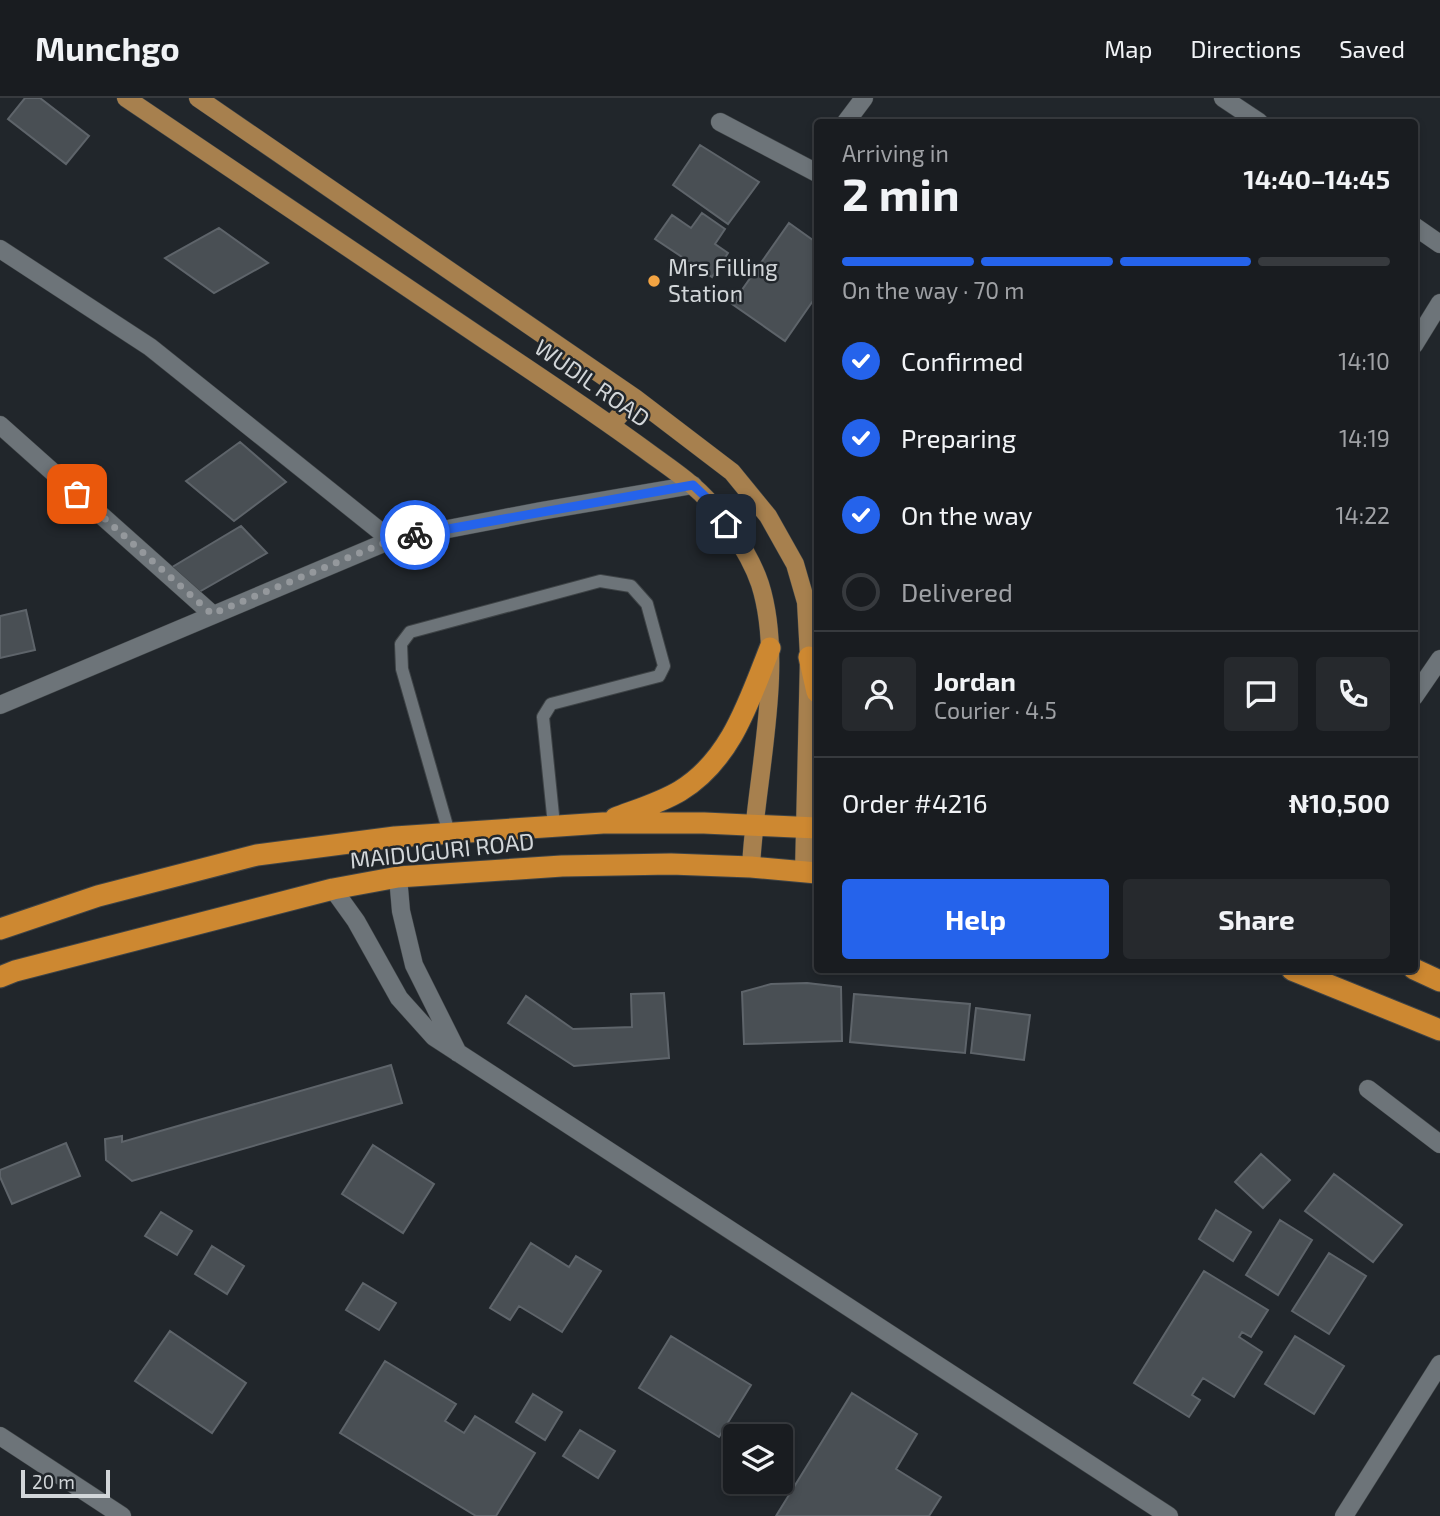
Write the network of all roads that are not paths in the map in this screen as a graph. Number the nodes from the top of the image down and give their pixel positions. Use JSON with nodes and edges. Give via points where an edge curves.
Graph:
{"nodes":[{"id":1,"x":126,"y":98,"type":"edge"},
{"id":2,"x":198,"y":98,"type":"edge"},
{"id":3,"x":864,"y":98,"type":"edge"},
{"id":4,"x":1223,"y":98,"type":"edge"},
{"id":5,"x":848,"y":119,"type":"edge"},
{"id":6,"x":1254,"y":119,"type":"edge"},
{"id":7,"x":720,"y":122,"type":"dead end"},
{"id":8,"x":814,"y":167,"type":"edge"},
{"id":9,"x":1418,"y":229,"type":"edge"},
{"id":10,"x":1440,"y":244,"type":"edge"},
{"id":11,"x":0,"y":249,"type":"edge"},
{"id":12,"x":1440,"y":303,"type":"edge"},
{"id":13,"x":1418,"y":339,"type":"edge"},
{"id":14,"x":635,"y":398,"type":"junction"},
{"id":15,"x":0,"y":425,"type":"edge"},
{"id":16,"x":611,"y":425,"type":"junction"},
{"id":17,"x":693,"y":485,"type":"junction"},
{"id":18,"x":391,"y":540,"type":"junction"},
{"id":19,"x":212,"y":614,"type":"junction"},
{"id":20,"x":770,"y":648,"type":"junction"},
{"id":21,"x":808,"y":657,"type":"junction"},
{"id":22,"x":1440,"y":659,"type":"edge"},
{"id":23,"x":814,"y":680,"type":"edge"},
{"id":24,"x":1418,"y":691,"type":"edge"},
{"id":25,"x":0,"y":705,"type":"edge"},
{"id":26,"x":604,"y":823,"type":"junction"},
{"id":27,"x":554,"y":825,"type":"junction"},
{"id":28,"x":753,"y":825,"type":"junction"},
{"id":29,"x":811,"y":827,"type":"edge"},
{"id":30,"x":449,"y":833,"type":"junction"},
{"id":31,"x":751,"y":867,"type":"junction"},
{"id":32,"x":811,"y":872,"type":"edge"},
{"id":33,"x":398,"y":877,"type":"junction"},
{"id":34,"x":333,"y":889,"type":"junction"},
{"id":35,"x":0,"y":929,"type":"edge"},
{"id":36,"x":1418,"y":971,"type":"edge"},
{"id":37,"x":1299,"y":973,"type":"edge"},
{"id":38,"x":0,"y":977,"type":"edge"},
{"id":39,"x":1440,"y":981,"type":"edge"},
{"id":40,"x":1440,"y":1030,"type":"edge"},
{"id":41,"x":458,"y":1053,"type":"junction"},
{"id":42,"x":1368,"y":1089,"type":"dead end"},
{"id":43,"x":1440,"y":1144,"type":"edge"},
{"id":44,"x":1440,"y":1364,"type":"edge"},
{"id":45,"x":0,"y":1436,"type":"edge"},
{"id":46,"x":122,"y":1516,"type":"edge"},
{"id":47,"x":1169,"y":1516,"type":"edge"},
{"id":48,"x":1344,"y":1516,"type":"edge"}],
"edges":[{"from":1,"to":16,"type":"main road","name":"WUDIL ROAD"},
{"from":2,"to":14,"type":"main road","name":"WUDIL ROAD"},
{"from":3,"to":5,"type":"street"},
{"from":4,"to":6,"type":"street"},
{"from":7,"to":8,"type":"street"},
{"from":9,"to":10,"type":"street"},
{"from":11,"to":18,"type":"street","via":[[150,347]]},
{"from":12,"to":13,"type":"street"},
{"from":14,"to":16,"type":"main road"},
{"from":14,"to":21,"type":"main road","name":"WUDIL ROAD","via":[[732,472],[768,516],[795,564],[806,602]]},
{"from":15,"to":19,"type":"street"},
{"from":16,"to":17,"type":"main road","name":"WUDIL ROAD"},
{"from":17,"to":18,"type":"street"},
{"from":17,"to":20,"type":"main road","name":"WUDIL ROAD","via":[[712,503],[741,545],[759,582]]},
{"from":18,"to":19,"type":"street"},
{"from":19,"to":25,"type":"street"},
{"from":20,"to":26,"type":"highway","via":[[735,729],[710,767],[680,791]]},
{"from":20,"to":28,"type":"main road","name":"WUDIL ROAD"},
{"from":21,"to":23,"type":"highway"},
{"from":21,"to":29,"type":"main road","name":"WUDIL ROAD"},
{"from":22,"to":24,"type":"street"},
{"from":26,"to":27,"type":"highway","name":"MAIDUGURI ROAD"},
{"from":26,"to":28,"type":"highway","name":"MAIDUGURI ROAD"},
{"from":27,"to":30,"type":"highway","name":"MAIDUGURI ROAD"},
{"from":27,"to":30,"type":"lane","via":[[543,717],[551,704],[659,676],[664,666],[647,604],[631,586],[600,581],[410,632],[401,644],[402,669]]},
{"from":28,"to":29,"type":"highway","name":"MAIDUGURI ROAD"},
{"from":28,"to":31,"type":"main road","name":"WUDIL ROAD"},
{"from":29,"to":32,"type":"main road","name":"WUDIL ROAD"},
{"from":30,"to":35,"type":"highway","name":"MAIDUGURI ROAD","via":[[257,855],[99,896]]},
{"from":31,"to":32,"type":"highway","name":"MAIDUGURI ROAD"},
{"from":31,"to":33,"type":"highway","name":"MAIDUGURI ROAD","via":[[562,866]]},
{"from":33,"to":34,"type":"highway","name":"MAIDUGURI ROAD"},
{"from":33,"to":41,"type":"street","via":[[414,965]]},
{"from":34,"to":38,"type":"highway","name":"MAIDUGURI ROAD"},
{"from":34,"to":41,"type":"street","via":[[399,998],[434,1037]]},
{"from":36,"to":39,"type":"highway"},
{"from":37,"to":40,"type":"highway"},
{"from":41,"to":47,"type":"street"},
{"from":42,"to":43,"type":"street"},
{"from":44,"to":48,"type":"street"},
{"from":45,"to":46,"type":"street"}]}
